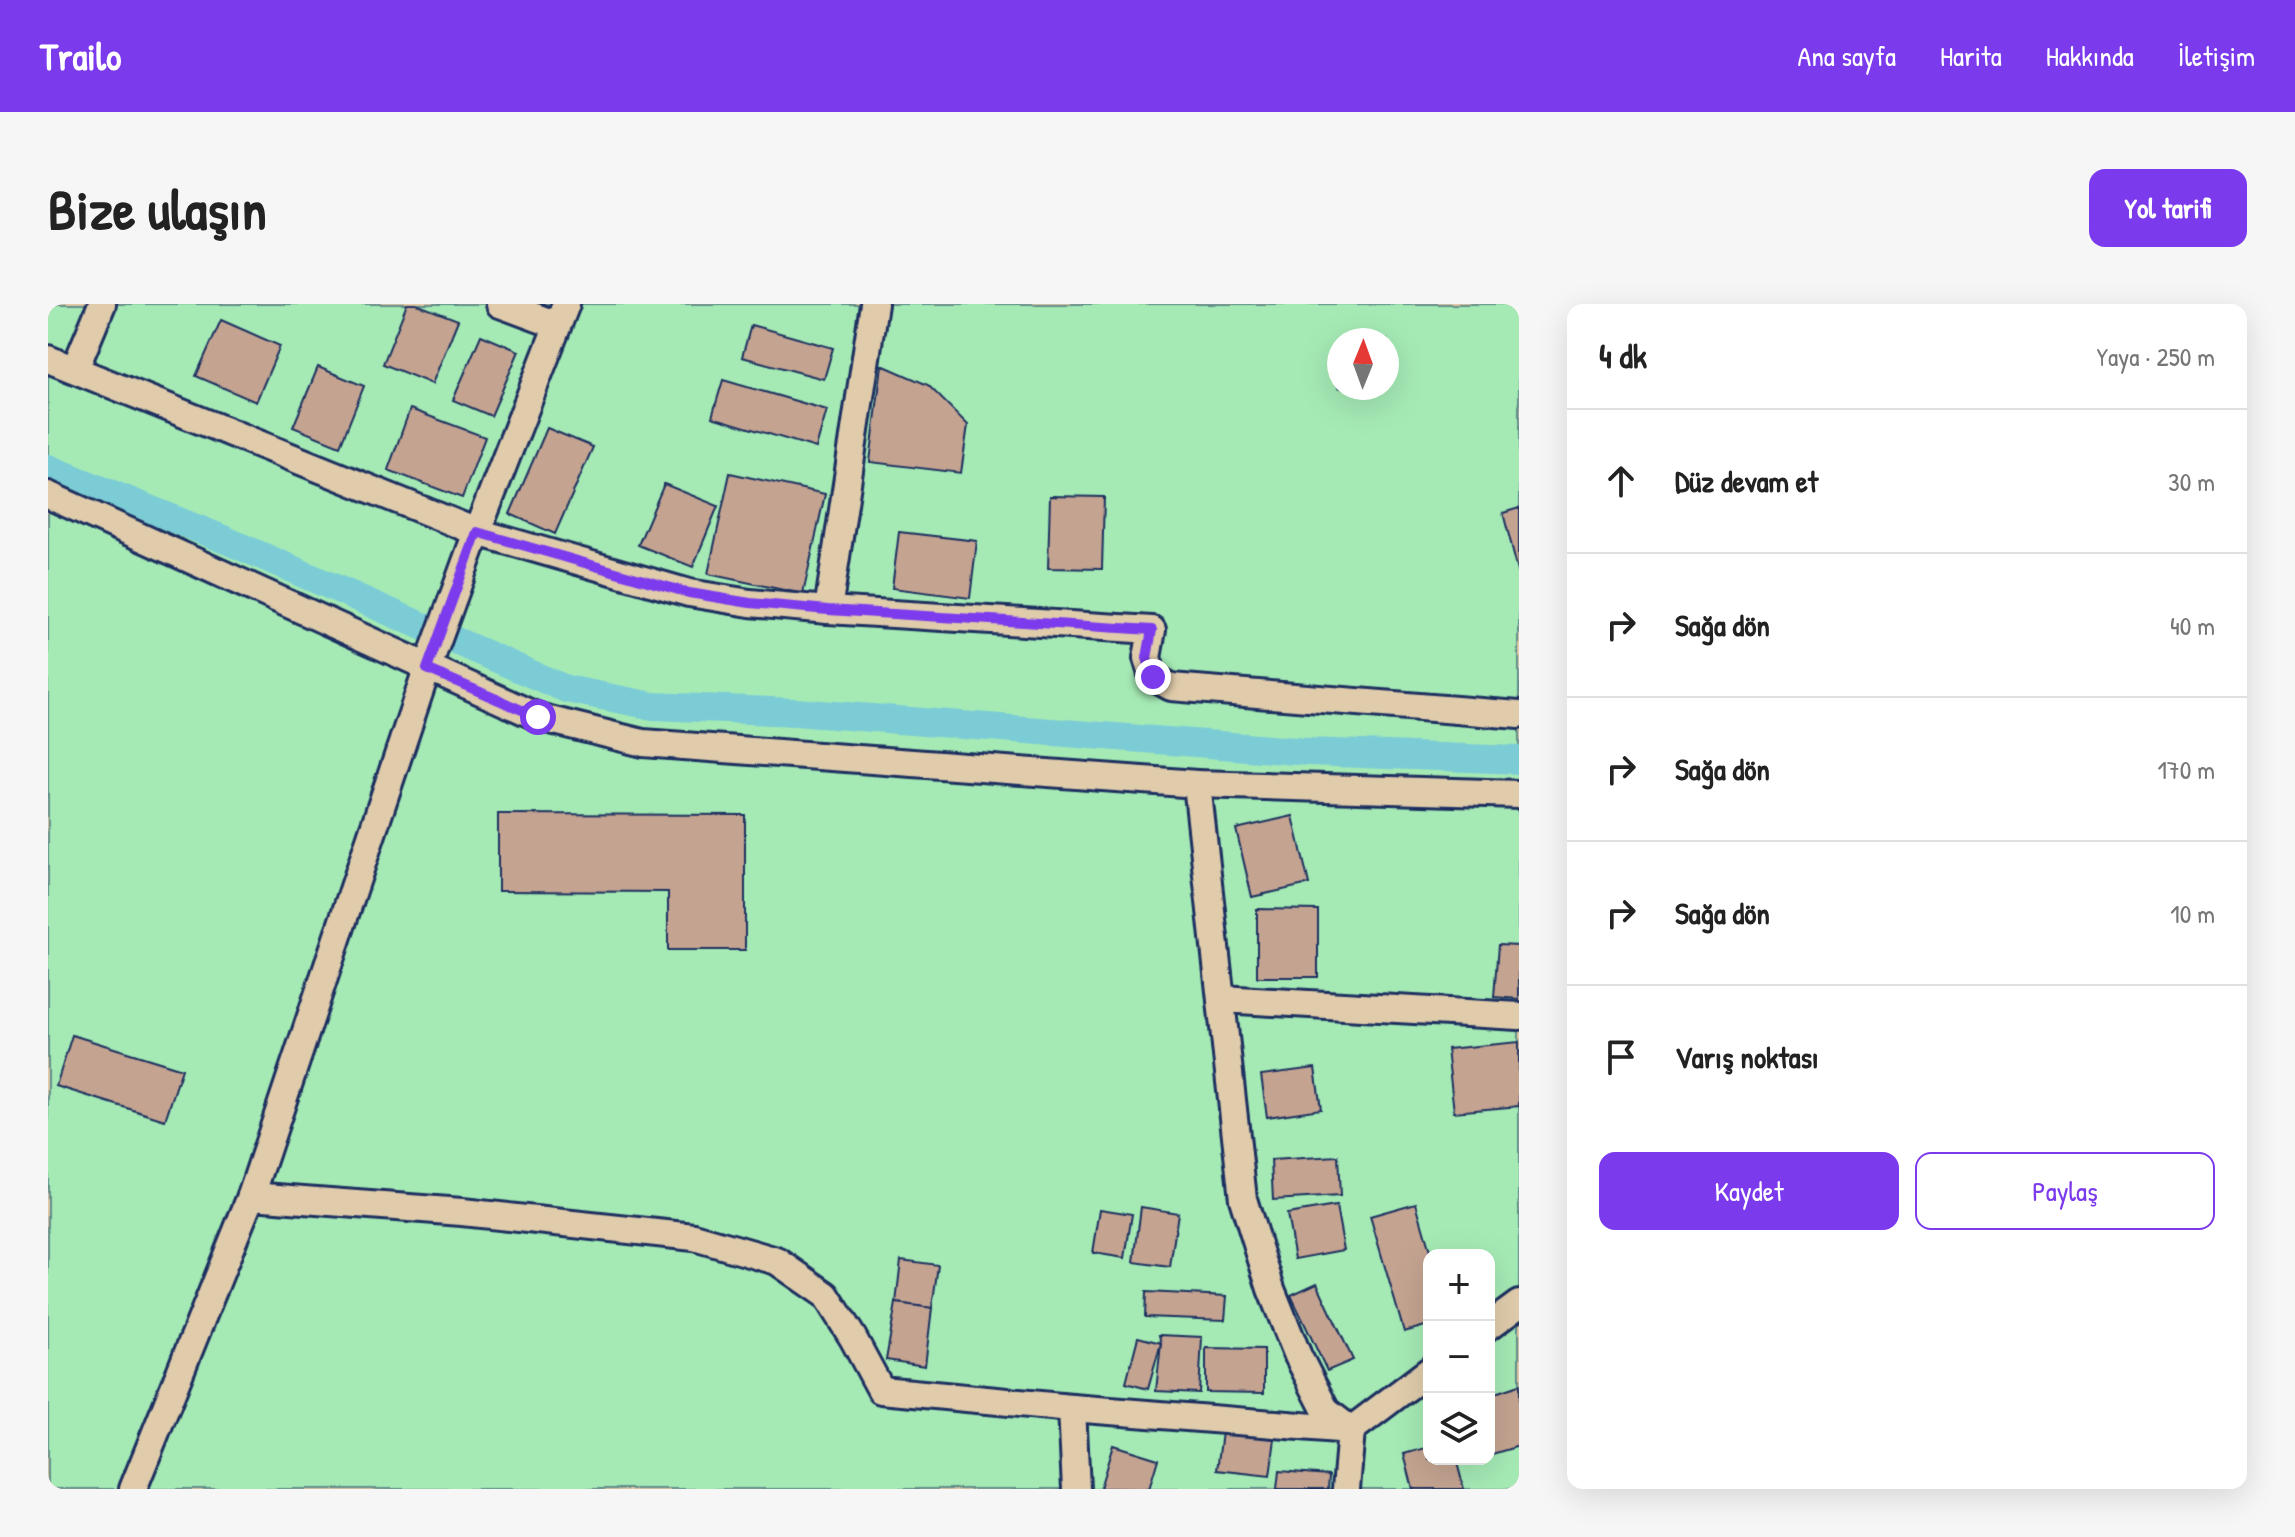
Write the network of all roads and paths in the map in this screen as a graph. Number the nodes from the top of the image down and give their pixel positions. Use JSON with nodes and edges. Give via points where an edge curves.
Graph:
{"nodes":[{"id":1,"x":102,"y":304,"type":"edge"},
{"id":2,"x":500,"y":304,"type":"edge"},
{"id":3,"x":874,"y":304,"type":"edge"},
{"id":4,"x":561,"y":315,"type":"edge"},
{"id":5,"x":48,"y":359,"type":"edge"},
{"id":6,"x":75,"y":369,"type":"junction"},
{"id":7,"x":48,"y":495,"type":"edge"},
{"id":8,"x":477,"y":532,"type":"junction"},
{"id":9,"x":828,"y":610,"type":"junction"},
{"id":10,"x":427,"y":669,"type":"junction"},
{"id":11,"x":1519,"y":715,"type":"edge"},
{"id":12,"x":1197,"y":784,"type":"junction"},
{"id":13,"x":1519,"y":794,"type":"edge"},
{"id":14,"x":1221,"y":999,"type":"junction"},
{"id":15,"x":1519,"y":1016,"type":"edge"},
{"id":16,"x":251,"y":1196,"type":"junction"},
{"id":17,"x":1519,"y":1304,"type":"edge"},
{"id":18,"x":1495,"y":1322,"type":"edge"},
{"id":19,"x":1423,"y":1376,"type":"edge"},
{"id":20,"x":1072,"y":1408,"type":"junction"},
{"id":21,"x":1351,"y":1430,"type":"junction"},
{"id":22,"x":133,"y":1489,"type":"edge"},
{"id":23,"x":1076,"y":1489,"type":"edge"},
{"id":24,"x":1346,"y":1489,"type":"edge"}],
"edges":[{"from":1,"to":6,"type":"street"},
{"from":2,"to":4,"type":"street"},
{"from":3,"to":9,"type":"street"},
{"from":4,"to":8,"type":"street"},
{"from":5,"to":6,"type":"street"},
{"from":6,"to":8,"type":"street"},
{"from":7,"to":10,"type":"street"},
{"from":8,"to":9,"type":"street","via":[[689,593]]},
{"from":8,"to":10,"type":"street"},
{"from":9,"to":11,"type":"street","via":[[1152,630],[1147,658],[1153,677],[1171,687]]},
{"from":10,"to":12,"type":"street","via":[[538,717],[643,743]]},
{"from":10,"to":16,"type":"street"},
{"from":12,"to":13,"type":"street"},
{"from":12,"to":14,"type":"street"},
{"from":14,"to":15,"type":"street"},
{"from":14,"to":21,"type":"street","via":[[1243,1199],[1298,1356],[1326,1411]]},
{"from":16,"to":20,"type":"street","via":[[694,1237],[777,1261],[826,1295],[881,1390]]},
{"from":16,"to":22,"type":"street"},
{"from":17,"to":18,"type":"street"},
{"from":19,"to":21,"type":"street"},
{"from":20,"to":21,"type":"street"},
{"from":20,"to":23,"type":"street"},
{"from":21,"to":24,"type":"street"}]}
